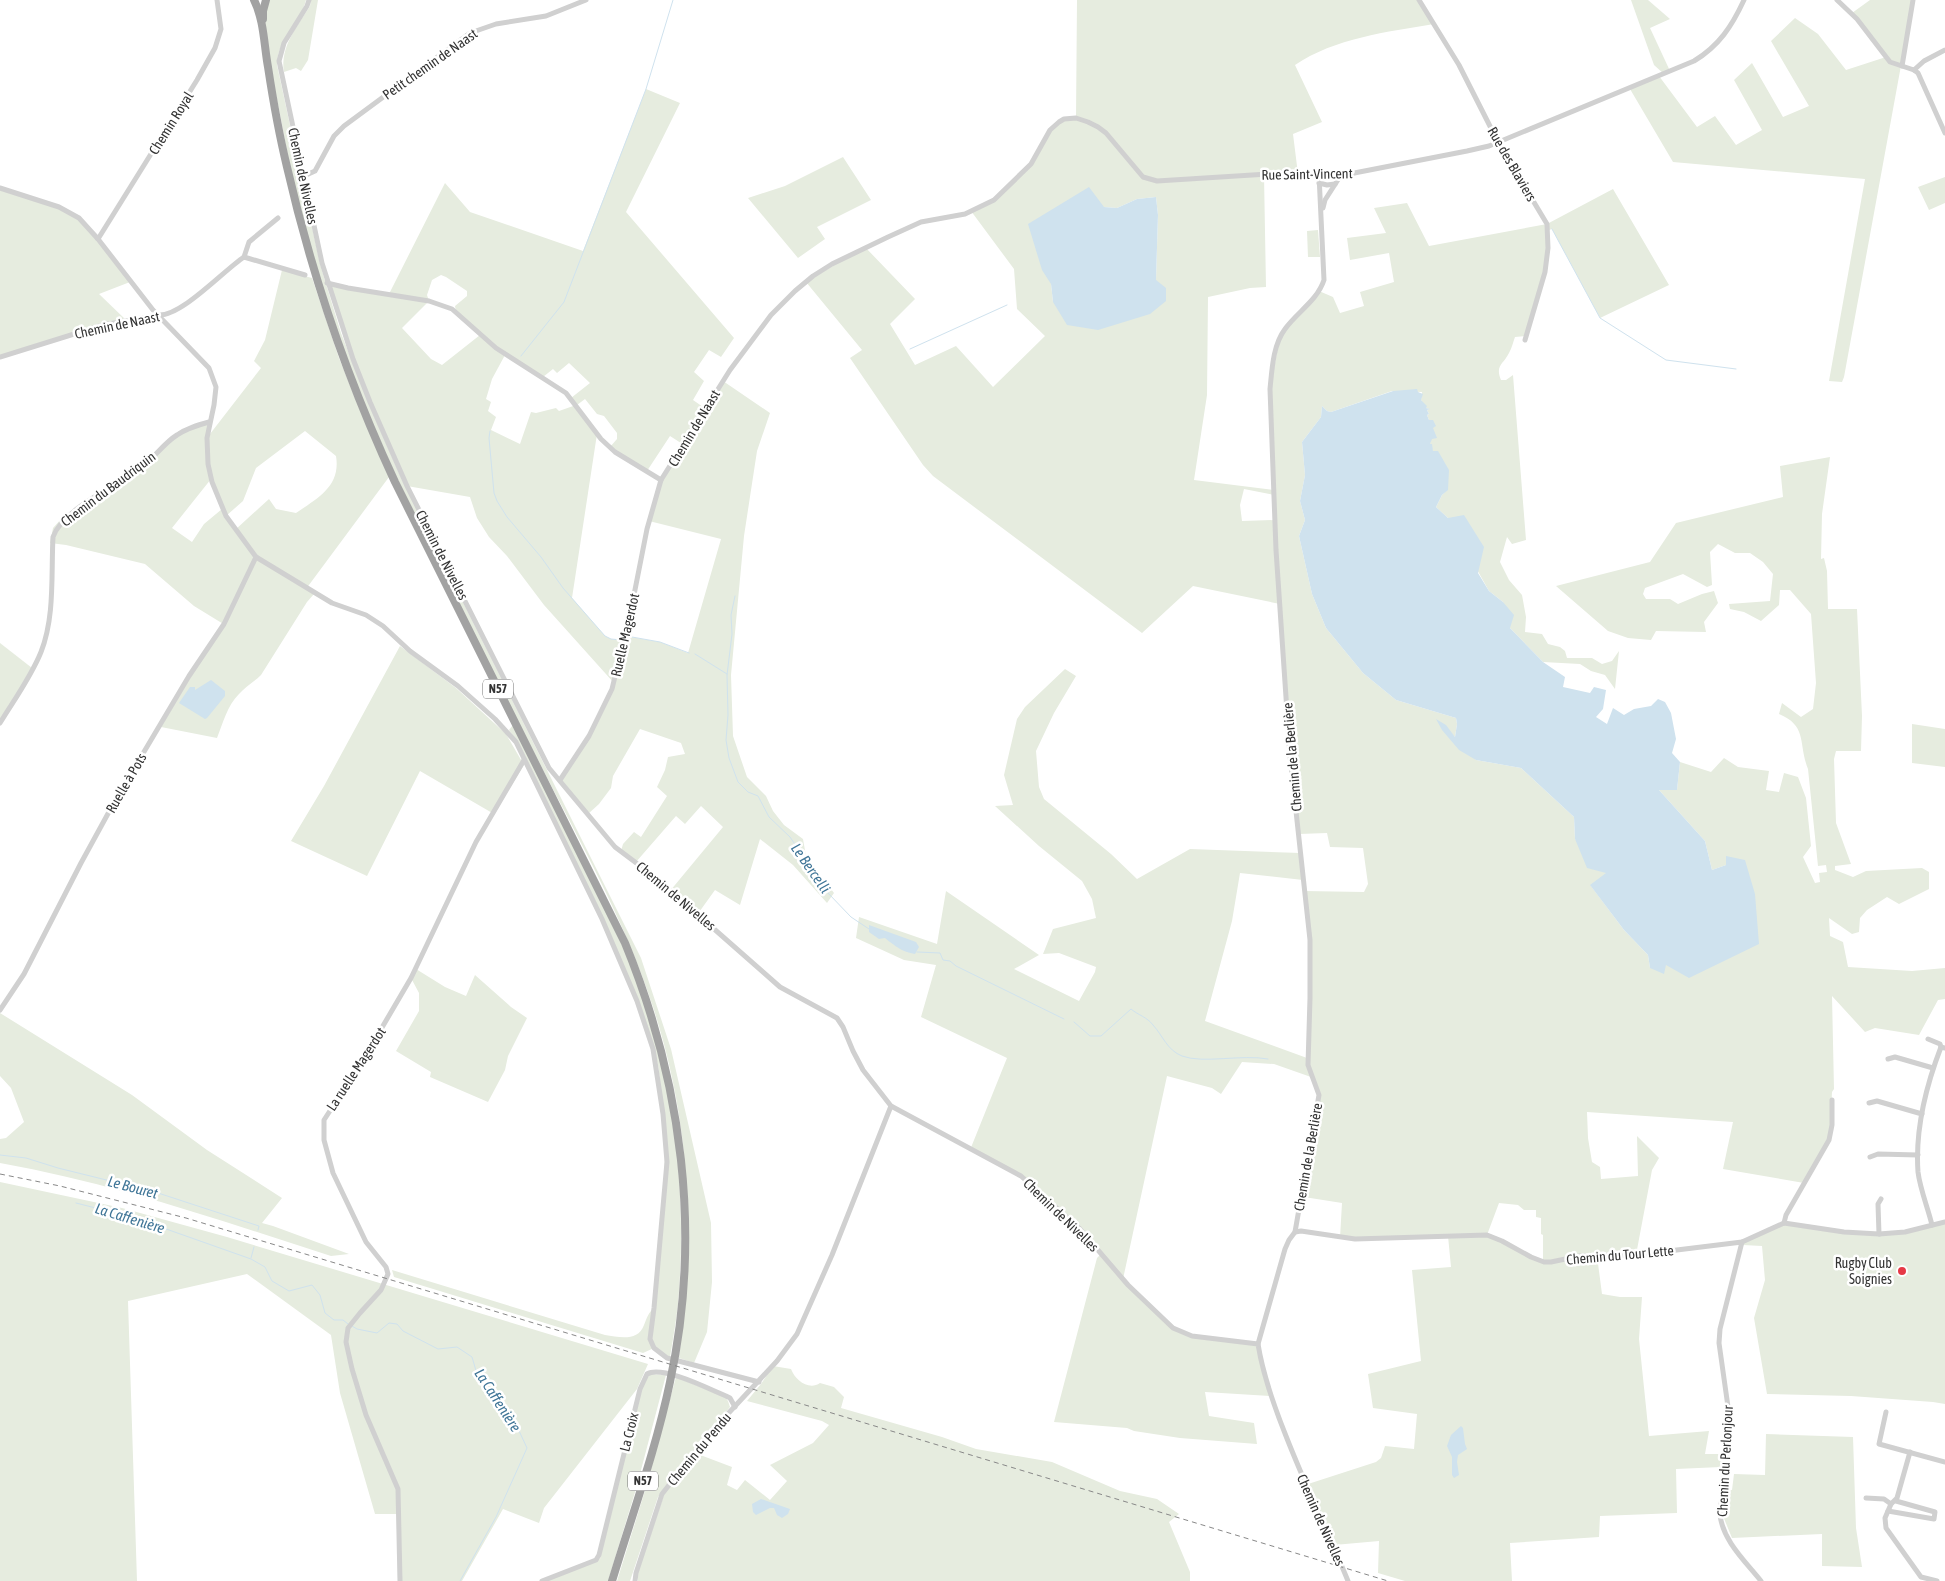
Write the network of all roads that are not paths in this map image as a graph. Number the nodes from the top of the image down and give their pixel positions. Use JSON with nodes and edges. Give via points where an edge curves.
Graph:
{"nodes":[{"id":1,"x":217,"y":0,"type":"edge"},
{"id":2,"x":254,"y":0,"type":"edge"},
{"id":3,"x":266,"y":0,"type":"edge"},
{"id":4,"x":309,"y":0,"type":"edge"},
{"id":5,"x":586,"y":0,"type":"edge"},
{"id":6,"x":1419,"y":0,"type":"edge"},
{"id":7,"x":1744,"y":0,"type":"edge"},
{"id":8,"x":1837,"y":0,"type":"edge"},
{"id":9,"x":1913,"y":0,"type":"edge"},
{"id":10,"x":262,"y":26,"type":"junction"},
{"id":11,"x":1945,"y":50,"type":"edge"},
{"id":12,"x":1902,"y":66,"type":"junction"},
{"id":13,"x":1914,"y":70,"type":"junction"},
{"id":14,"x":1945,"y":133,"type":"edge"},
{"id":15,"x":1498,"y":142,"type":"junction"},
{"id":16,"x":1319,"y":175,"type":"junction"},
{"id":17,"x":1341,"y":175,"type":"junction"},
{"id":18,"x":304,"y":176,"type":"junction"},
{"id":19,"x":1319,"y":183,"type":"junction"},
{"id":20,"x":1335,"y":184,"type":"junction"},
{"id":21,"x":0,"y":188,"type":"edge"},
{"id":22,"x":1322,"y":211,"type":"junction"},
{"id":23,"x":278,"y":218,"type":"dead end"},
{"id":24,"x":947,"y":218,"type":"joint"},
{"id":25,"x":98,"y":239,"type":"junction"},
{"id":26,"x":244,"y":257,"type":"junction"},
{"id":27,"x":305,"y":275,"type":"dead end"},
{"id":28,"x":327,"y":283,"type":"junction"},
{"id":29,"x":158,"y":315,"type":"junction"},
{"id":30,"x":1525,"y":340,"type":"dead end"},
{"id":31,"x":0,"y":357,"type":"edge"},
{"id":32,"x":210,"y":422,"type":"junction"},
{"id":33,"x":661,"y":480,"type":"junction"},
{"id":34,"x":256,"y":557,"type":"junction"},
{"id":35,"x":0,"y":723,"type":"edge"},
{"id":36,"x":524,"y":760,"type":"junction"},
{"id":37,"x":560,"y":780,"type":"junction"},
{"id":38,"x":0,"y":1010,"type":"edge"},
{"id":39,"x":1928,"y":1039,"type":"dead end"},
{"id":40,"x":1943,"y":1047,"type":"edge"},
{"id":41,"x":1888,"y":1059,"type":"dead end"},
{"id":42,"x":1933,"y":1068,"type":"junction"},
{"id":43,"x":1832,"y":1100,"type":"dead end"},
{"id":44,"x":1869,"y":1103,"type":"dead end"},
{"id":45,"x":891,"y":1106,"type":"junction"},
{"id":46,"x":1922,"y":1114,"type":"junction"},
{"id":47,"x":1918,"y":1155,"type":"junction"},
{"id":48,"x":1870,"y":1157,"type":"dead end"},
{"id":49,"x":1881,"y":1199,"type":"dead end"},
{"id":50,"x":1945,"y":1222,"type":"edge"},
{"id":51,"x":1784,"y":1223,"type":"junction"},
{"id":52,"x":1932,"y":1225,"type":"junction"},
{"id":53,"x":1295,"y":1232,"type":"junction"},
{"id":54,"x":1878,"y":1234,"type":"junction"},
{"id":55,"x":1742,"y":1242,"type":"junction"},
{"id":56,"x":1258,"y":1344,"type":"junction"},
{"id":57,"x":759,"y":1382,"type":"junction"},
{"id":58,"x":735,"y":1407,"type":"junction"},
{"id":59,"x":1886,"y":1412,"type":"dead end"},
{"id":60,"x":1910,"y":1452,"type":"junction"},
{"id":61,"x":1945,"y":1462,"type":"edge"},
{"id":62,"x":1866,"y":1498,"type":"dead end"},
{"id":63,"x":1894,"y":1502,"type":"junction"},
{"id":64,"x":1888,"y":1510,"type":"junction"},
{"id":65,"x":1920,"y":1579,"type":"edge"},
{"id":66,"x":400,"y":1581,"type":"edge"},
{"id":67,"x":542,"y":1581,"type":"edge"},
{"id":68,"x":612,"y":1581,"type":"edge"},
{"id":69,"x":635,"y":1581,"type":"edge"},
{"id":70,"x":1348,"y":1581,"type":"edge"},
{"id":71,"x":1761,"y":1581,"type":"edge"},
{"id":72,"x":1937,"y":1581,"type":"edge"}],
"edges":[{"from":1,"to":25,"type":"street","name":"Chemin Royal","via":[[221,29],[215,48]]},
{"from":2,"to":10,"type":"highway","number":"N57"},
{"from":3,"to":10,"type":"highway","number":"N57"},
{"from":4,"to":18,"type":"street","name":"Chemin de Nivelles","via":[[284,43],[279,62]]},
{"from":5,"to":18,"type":"street","name":"Petit chemin de Naast","via":[[546,16],[491,25],[470,33],[344,126],[334,136],[315,171]]},
{"from":6,"to":15,"type":"street","name":"Rue des Blaviers","via":[[1467,79]]},
{"from":7,"to":15,"type":"street","name":"Rue Saint-Vincent","via":[[1727,32],[1694,62]]},
{"from":8,"to":12,"type":"street","via":[[1890,62]]},
{"from":9,"to":12,"type":"street"},
{"from":10,"to":68,"type":"highway","number":"N57","via":[[277,121],[300,220],[325,307],[362,407],[395,482],[615,921],[658,1034],[676,1112],[685,1201],[684,1285],[679,1335],[659,1428]]},
{"from":11,"to":13,"type":"street"},
{"from":12,"to":13,"type":"street"},
{"from":13,"to":14,"type":"street","via":[[1924,84]]},
{"from":15,"to":17,"type":"street","name":"Rue Saint-Vincent","via":[[1466,152]]},
{"from":15,"to":30,"type":"street","name":"Rue des Blaviers","via":[[1549,230],[1545,272]]},
{"from":16,"to":17,"type":"street","name":"Rue Saint-Vincent"},
{"from":16,"to":19,"type":"street","name":"Chemin de la Berlière"},
{"from":16,"to":24,"type":"street","name":"Rue Saint-Vincent","via":[[1283,173],[1157,181],[1144,177],[1098,127],[1069,118],[1050,130],[1030,164],[1000,195],[971,212]]},
{"from":17,"to":20,"type":"street"},
{"from":18,"to":28,"type":"street","name":"Chemin de Nivelles"},
{"from":19,"to":20,"type":"street"},
{"from":19,"to":22,"type":"street","name":"Chemin de la Berlière"},
{"from":20,"to":22,"type":"street"},
{"from":21,"to":25,"type":"street","via":[[68,211]]},
{"from":22,"to":53,"type":"street","name":"Chemin de la Berlière","via":[[1324,280],[1319,292],[1280,338],[1270,389],[1276,550],[1290,756],[1310,940],[1308,1065],[1319,1095]]},
{"from":23,"to":26,"type":"street","via":[[249,242]]},
{"from":24,"to":33,"type":"street","name":"Chemin de Naast","via":[[917,224],[865,247],[813,276],[794,292],[771,315],[730,370]]},
{"from":25,"to":29,"type":"street"},
{"from":26,"to":27,"type":"street"},
{"from":26,"to":29,"type":"street","name":"Chemin de Naast","via":[[181,307]]},
{"from":28,"to":33,"type":"street","name":"Chemin de Naast","via":[[429,301],[452,309],[496,348],[566,393],[615,452]]},
{"from":28,"to":37,"type":"street","name":"Chemin de Nivelles","via":[[370,402],[401,473],[549,768]]},
{"from":29,"to":31,"type":"street","name":"Chemin de Naast","via":[[103,325]]},
{"from":29,"to":32,"type":"street","via":[[209,368],[216,387]]},
{"from":32,"to":34,"type":"street","via":[[208,464],[216,496],[226,516]]},
{"from":32,"to":35,"type":"street","name":"Chemin du Baudriquin","via":[[193,426],[173,438],[143,467],[86,504],[56,530],[44,644],[32,671]]},
{"from":33,"to":37,"type":"street","name":"Ruelle Magerdot","via":[[647,529],[614,683],[589,736]]},
{"from":34,"to":36,"type":"street","via":[[332,603],[366,615],[383,626],[495,719],[512,736]]},
{"from":34,"to":38,"type":"street","name":"Ruelle à Pots","via":[[224,624],[116,799],[24,974]]},
{"from":36,"to":57,"type":"street","via":[[622,964],[656,1065],[667,1162],[651,1344],[667,1358]]},
{"from":36,"to":66,"type":"street","name":"La ruelle Magerdot","via":[[476,842],[411,978],[324,1120],[323,1133],[333,1173],[366,1242],[388,1274],[381,1290],[350,1326],[346,1337],[357,1388],[398,1489]]},
{"from":37,"to":45,"type":"street","name":"Chemin de Nivelles","via":[[615,847],[655,877],[773,982],[837,1018],[863,1070]]},
{"from":39,"to":40,"type":"street"},
{"from":40,"to":42,"type":"street"},
{"from":41,"to":42,"type":"street","via":[[1895,1057]]},
{"from":42,"to":46,"type":"street"},
{"from":43,"to":51,"type":"street","via":[[1829,1140]]},
{"from":44,"to":46,"type":"street","via":[[1877,1101]]},
{"from":45,"to":56,"type":"street","name":"Chemin de Nivelles","via":[[1021,1176],[1079,1228],[1128,1285],[1173,1328],[1192,1336]]},
{"from":45,"to":57,"type":"street","name":"Chemin du Pendu","via":[[802,1325]]},
{"from":46,"to":47,"type":"street"},
{"from":47,"to":48,"type":"street","via":[[1878,1154]]},
{"from":47,"to":52,"type":"street","via":[[1918,1174]]},
{"from":49,"to":54,"type":"street","via":[[1878,1204]]},
{"from":50,"to":52,"type":"street"},
{"from":51,"to":54,"type":"street"},
{"from":51,"to":55,"type":"street","name":"Chemin du Tour Lette"},
{"from":52,"to":54,"type":"street"},
{"from":53,"to":55,"type":"street","name":"Chemin du Tour Lette","via":[[1355,1239],[1487,1236],[1544,1262]]},
{"from":53,"to":56,"type":"street","name":"Chemin de la Berlière","via":[[1285,1249]]},
{"from":55,"to":71,"type":"street","name":"Chemin du Perlonjour","via":[[1720,1329],[1730,1421],[1720,1514],[1728,1539]]},
{"from":56,"to":70,"type":"street","name":"Chemin de Nivelles","via":[[1276,1410]]},
{"from":57,"to":58,"type":"street","name":"Chemin du Pendu"},
{"from":58,"to":67,"type":"street","name":"La Croix","via":[[726,1396],[690,1382],[660,1372],[647,1374],[640,1389],[596,1560]]},
{"from":58,"to":69,"type":"street","name":"Chemin du Pendu","via":[[662,1494]]},
{"from":59,"to":60,"type":"street","via":[[1879,1444]]},
{"from":60,"to":61,"type":"street"},
{"from":60,"to":63,"type":"street"},
{"from":62,"to":63,"type":"street"},
{"from":63,"to":64,"type":"street"},
{"from":63,"to":64,"type":"street","via":[[1935,1512],[1934,1519]]},
{"from":64,"to":65,"type":"street","via":[[1886,1528]]},
{"from":65,"to":72,"type":"street"}]}
